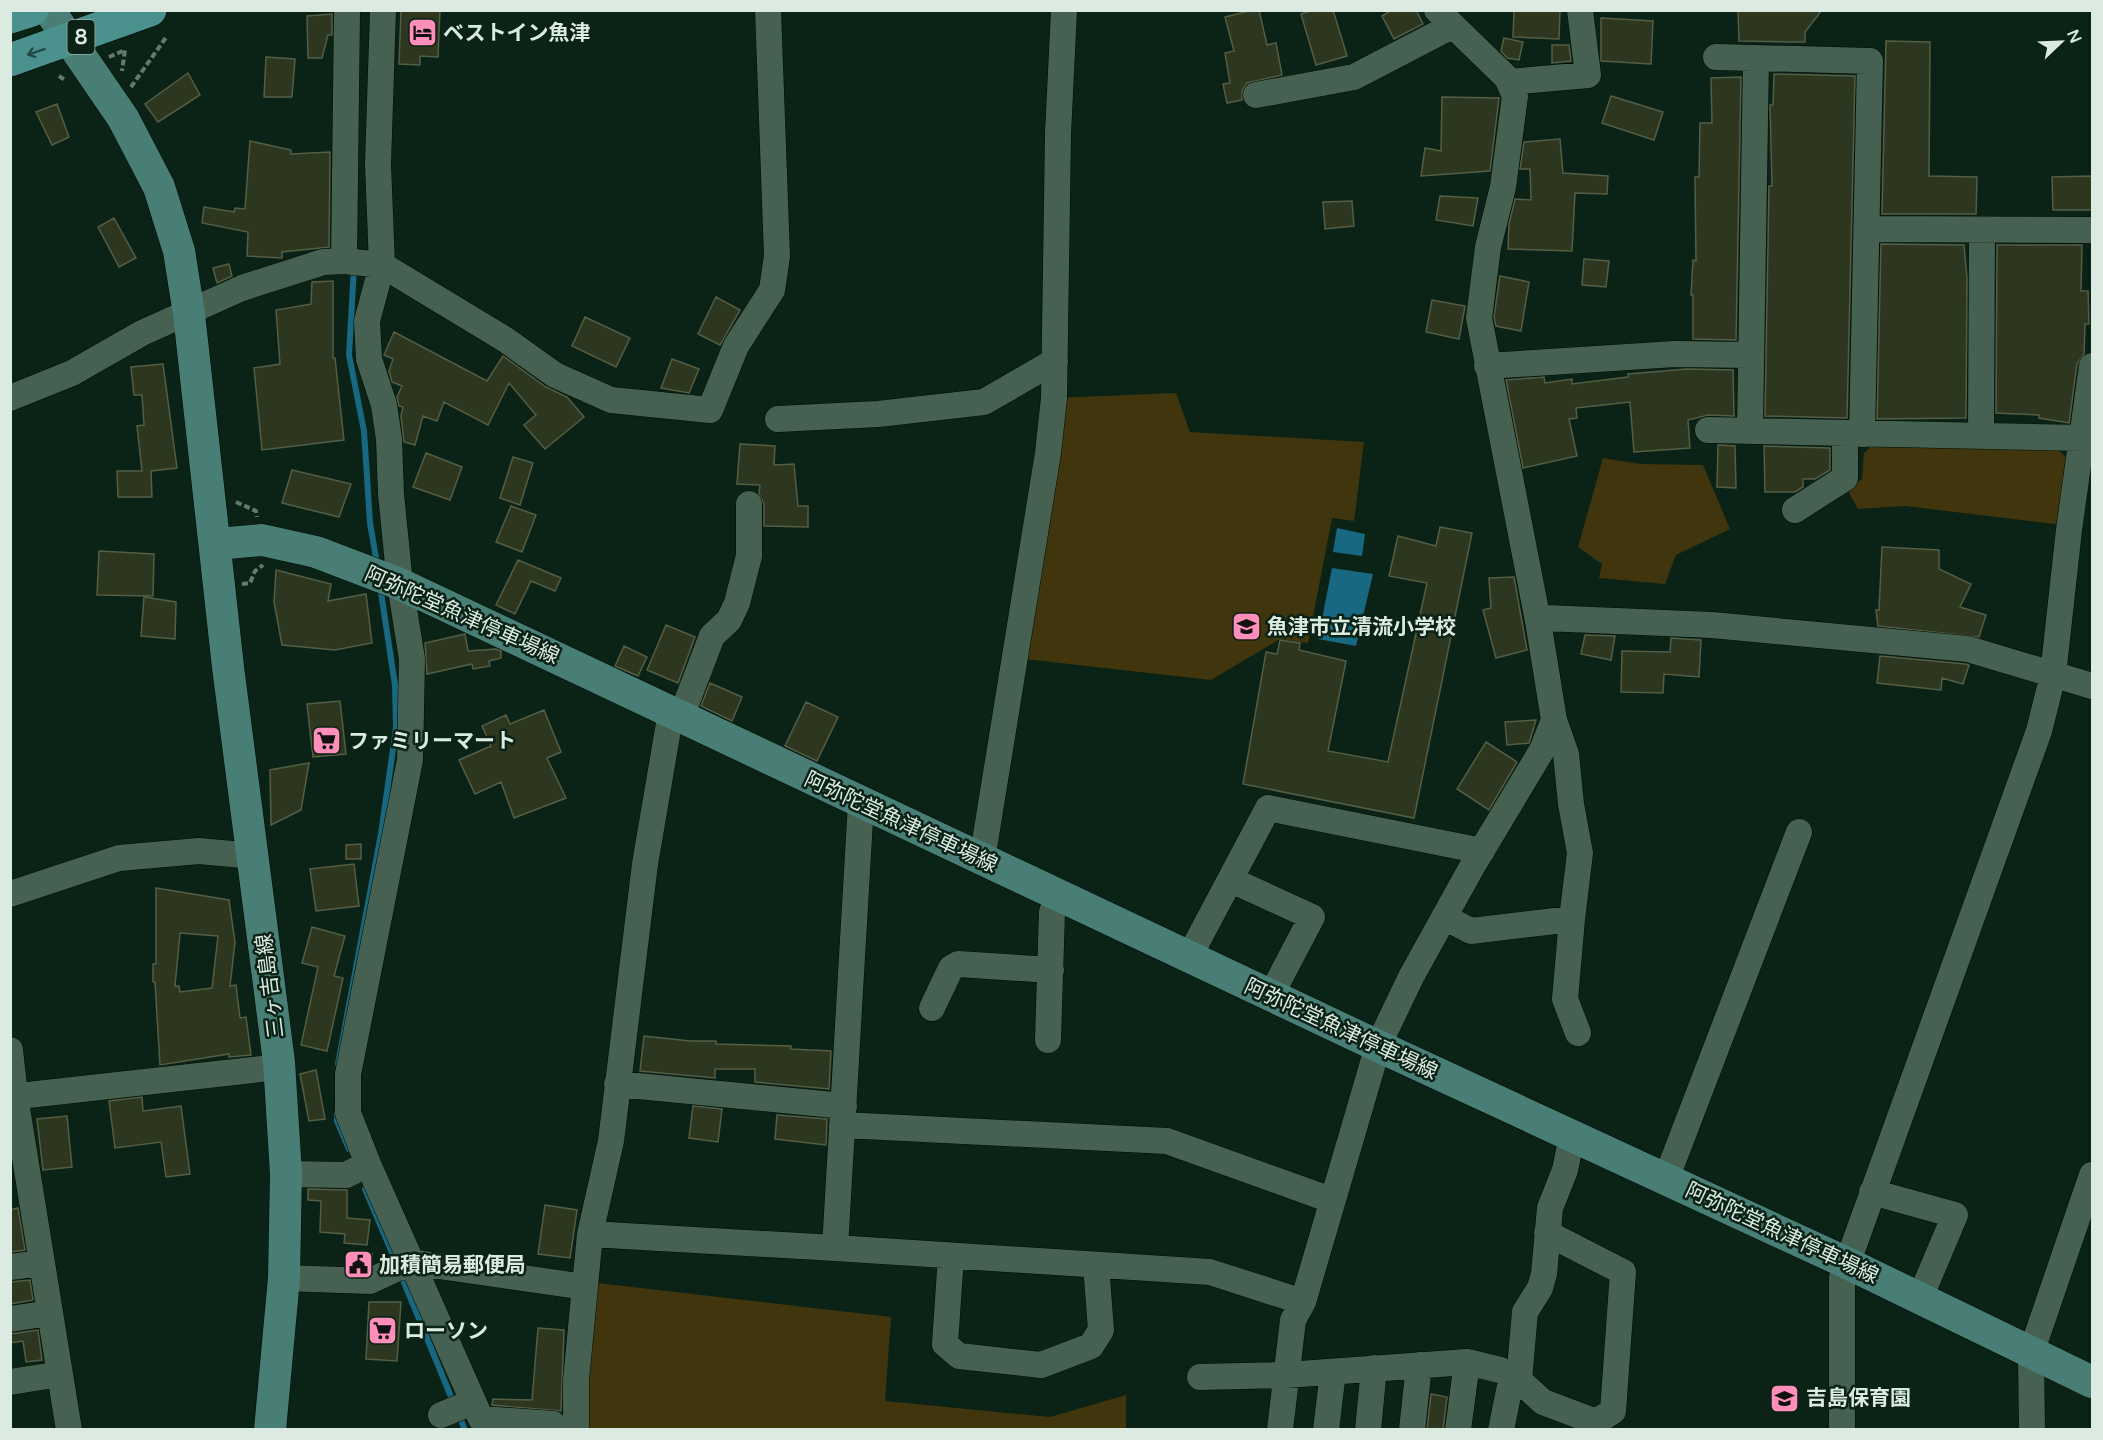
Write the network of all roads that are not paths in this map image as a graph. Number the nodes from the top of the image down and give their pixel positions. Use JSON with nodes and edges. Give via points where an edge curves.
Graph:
{"nodes":[{"id":1,"x":32,"y":10,"type":"edge"},
{"id":2,"x":49,"y":10,"type":"edge"},
{"id":3,"x":347,"y":10,"type":"edge"},
{"id":4,"x":382,"y":10,"type":"edge"},
{"id":5,"x":768,"y":10,"type":"edge"},
{"id":6,"x":1064,"y":10,"type":"edge"},
{"id":7,"x":1581,"y":10,"type":"edge"},
{"id":8,"x":10,"y":17,"type":"edge"},
{"id":9,"x":1444,"y":18,"type":"edge"},
{"id":10,"x":159,"y":23,"type":"edge"},
{"id":11,"x":69,"y":41,"type":"junction"},
{"id":12,"x":1716,"y":57,"type":"dead end"},
{"id":13,"x":1756,"y":58,"type":"junction"},
{"id":14,"x":10,"y":60,"type":"edge"},
{"id":15,"x":1509,"y":82,"type":"junction"},
{"id":16,"x":1257,"y":95,"type":"dead end"},
{"id":17,"x":1868,"y":229,"type":"junction"},
{"id":18,"x":2092,"y":230,"type":"edge"},
{"id":19,"x":1982,"y":231,"type":"junction"},
{"id":20,"x":344,"y":261,"type":"junction"},
{"id":21,"x":382,"y":265,"type":"junction"},
{"id":22,"x":189,"y":314,"type":"junction"},
{"id":23,"x":1751,"y":355,"type":"junction"},
{"id":24,"x":1055,"y":361,"type":"junction"},
{"id":25,"x":1487,"y":366,"type":"junction"},
{"id":26,"x":2092,"y":366,"type":"edge"},
{"id":27,"x":10,"y":398,"type":"edge"},
{"id":28,"x":778,"y":419,"type":"dead end"},
{"id":29,"x":1750,"y":429,"type":"junction"},
{"id":30,"x":1708,"y":430,"type":"dead end"},
{"id":31,"x":1854,"y":433,"type":"junction"},
{"id":32,"x":1981,"y":436,"type":"junction"},
{"id":33,"x":2082,"y":438,"type":"junction"},
{"id":34,"x":749,"y":504,"type":"dead end"},
{"id":35,"x":1795,"y":510,"type":"dead end"},
{"id":36,"x":216,"y":544,"type":"junction"},
{"id":37,"x":400,"y":584,"type":"junction"},
{"id":38,"x":1538,"y":621,"type":"junction"},
{"id":39,"x":2053,"y":675,"type":"junction"},
{"id":40,"x":2092,"y":686,"type":"edge"},
{"id":41,"x":676,"y":714,"type":"junction"},
{"id":42,"x":1554,"y":720,"type":"junction"},
{"id":43,"x":861,"y":803,"type":"junction"},
{"id":44,"x":1799,"y":832,"type":"dead end"},
{"id":45,"x":1482,"y":851,"type":"junction"},
{"id":46,"x":254,"y":856,"type":"junction"},
{"id":47,"x":982,"y":860,"type":"junction"},
{"id":48,"x":1240,"y":884,"type":"dead end"},
{"id":49,"x":10,"y":894,"type":"edge"},
{"id":50,"x":1059,"y":896,"type":"junction"},
{"id":51,"x":1444,"y":917,"type":"junction"},
{"id":52,"x":1572,"y":919,"type":"junction"},
{"id":53,"x":1189,"y":957,"type":"junction"},
{"id":54,"x":1051,"y":970,"type":"junction"},
{"id":55,"x":1270,"y":996,"type":"junction"},
{"id":56,"x":932,"y":1008,"type":"dead end"},
{"id":57,"x":1578,"y":1033,"type":"dead end"},
{"id":58,"x":1048,"y":1040,"type":"dead end"},
{"id":59,"x":1378,"y":1046,"type":"junction"},
{"id":60,"x":10,"y":1050,"type":"edge"},
{"id":61,"x":279,"y":1067,"type":"junction"},
{"id":62,"x":617,"y":1084,"type":"junction"},
{"id":63,"x":13,"y":1097,"type":"edge"},
{"id":64,"x":843,"y":1116,"type":"junction"},
{"id":65,"x":1572,"y":1136,"type":"junction"},
{"id":66,"x":368,"y":1164,"type":"junction"},
{"id":67,"x":286,"y":1174,"type":"junction"},
{"id":68,"x":2092,"y":1175,"type":"edge"},
{"id":69,"x":1666,"y":1179,"type":"junction"},
{"id":70,"x":1872,"y":1192,"type":"junction"},
{"id":71,"x":1331,"y":1200,"type":"junction"},
{"id":72,"x":1546,"y":1233,"type":"junction"},
{"id":73,"x":590,"y":1234,"type":"junction"},
{"id":74,"x":835,"y":1248,"type":"junction"},
{"id":75,"x":951,"y":1256,"type":"junction"},
{"id":76,"x":42,"y":1263,"type":"junction"},
{"id":77,"x":1847,"y":1263,"type":"junction"},
{"id":78,"x":1096,"y":1265,"type":"junction"},
{"id":79,"x":10,"y":1267,"type":"edge"},
{"id":80,"x":400,"y":1267,"type":"junction"},
{"id":81,"x":284,"y":1278,"type":"junction"},
{"id":82,"x":585,"y":1287,"type":"junction"},
{"id":83,"x":1920,"y":1298,"type":"junction"},
{"id":84,"x":1303,"y":1302,"type":"junction"},
{"id":85,"x":50,"y":1313,"type":"junction"},
{"id":86,"x":10,"y":1319,"type":"edge"},
{"id":87,"x":2031,"y":1353,"type":"junction"},
{"id":88,"x":1467,"y":1362,"type":"junction"},
{"id":89,"x":1419,"y":1365,"type":"junction"},
{"id":90,"x":1374,"y":1368,"type":"junction"},
{"id":91,"x":1333,"y":1371,"type":"junction"},
{"id":92,"x":60,"y":1374,"type":"junction"},
{"id":93,"x":1286,"y":1375,"type":"junction"},
{"id":94,"x":1200,"y":1377,"type":"dead end"},
{"id":95,"x":1515,"y":1378,"type":"junction"},
{"id":96,"x":10,"y":1382,"type":"edge"},
{"id":97,"x":2092,"y":1382,"type":"edge"},
{"id":98,"x":473,"y":1402,"type":"junction"},
{"id":99,"x":441,"y":1415,"type":"dead end"},
{"id":100,"x":1565,"y":1420,"type":"edge"},
{"id":101,"x":1598,"y":1426,"type":"edge"},
{"id":102,"x":564,"y":1427,"type":"edge"},
{"id":103,"x":69,"y":1430,"type":"edge"},
{"id":104,"x":270,"y":1430,"type":"edge"},
{"id":105,"x":1280,"y":1430,"type":"edge"},
{"id":106,"x":1326,"y":1430,"type":"edge"},
{"id":107,"x":1368,"y":1430,"type":"edge"},
{"id":108,"x":1412,"y":1430,"type":"edge"},
{"id":109,"x":1458,"y":1430,"type":"edge"},
{"id":110,"x":1501,"y":1430,"type":"edge"},
{"id":111,"x":1842,"y":1430,"type":"edge"},
{"id":112,"x":2032,"y":1430,"type":"edge"}],
"edges":[{"from":1,"to":8,"type":"highway"},
{"from":2,"to":11,"type":"main road"},
{"from":3,"to":20,"type":"street"},
{"from":4,"to":21,"type":"street","via":[[378,164]]},
{"from":5,"to":21,"type":"street","via":[[777,256],[772,290],[736,346],[710,410],[611,400],[555,375],[506,340]]},
{"from":6,"to":24,"type":"street"},
{"from":7,"to":15,"type":"street","via":[[1588,75]]},
{"from":9,"to":15,"type":"street"},
{"from":9,"to":16,"type":"street","via":[[1354,77]]},
{"from":10,"to":11,"type":"highway","number":"8"},
{"from":11,"to":14,"type":"highway","number":"8","one_way":true},
{"from":11,"to":22,"type":"main road","via":[[123,118],[159,187],[179,251]]},
{"from":12,"to":13,"type":"street"},
{"from":13,"to":17,"type":"street","via":[[1870,61]]},
{"from":13,"to":23,"type":"street"},
{"from":15,"to":25,"type":"street","via":[[1515,96],[1514,108],[1479,318]]},
{"from":17,"to":19,"type":"street"},
{"from":17,"to":31,"type":"street"},
{"from":18,"to":19,"type":"street"},
{"from":19,"to":32,"type":"street"},
{"from":20,"to":21,"type":"street"},
{"from":20,"to":22,"type":"street","via":[[323,262],[242,288]]},
{"from":21,"to":37,"type":"street","via":[[367,321],[369,359],[384,405]]},
{"from":22,"to":27,"type":"street","via":[[142,333],[72,374]]},
{"from":22,"to":36,"type":"main road"},
{"from":23,"to":25,"type":"street","via":[[1675,354]]},
{"from":23,"to":29,"type":"street"},
{"from":24,"to":28,"type":"street","via":[[984,402],[878,414]]},
{"from":24,"to":47,"type":"street","via":[[1048,453]]},
{"from":25,"to":38,"type":"street"},
{"from":26,"to":33,"type":"street"},
{"from":29,"to":30,"type":"street"},
{"from":29,"to":31,"type":"street"},
{"from":31,"to":32,"type":"street"},
{"from":31,"to":35,"type":"street","via":[[1845,478]]},
{"from":32,"to":33,"type":"street"},
{"from":33,"to":39,"type":"street"},
{"from":34,"to":41,"type":"street","via":[[749,556],[736,603],[729,620],[712,636]]},
{"from":36,"to":37,"type":"main road","name":"阿弥陀堂魚津停車場線","via":[[262,540],[315,552]]},
{"from":36,"to":46,"type":"main road","name":"三ヶ吉島線"},
{"from":37,"to":41,"type":"main road","name":"阿弥陀堂魚津停車場線"},
{"from":37,"to":66,"type":"street","via":[[412,659],[410,760],[348,1074],[348,1113]]},
{"from":38,"to":39,"type":"street","via":[[1545,618],[1712,625],[1968,649]]},
{"from":38,"to":42,"type":"street"},
{"from":39,"to":40,"type":"street"},
{"from":39,"to":70,"type":"street","via":[[2039,731]]},
{"from":41,"to":43,"type":"main road","name":"阿弥陀堂魚津停車場線"},
{"from":41,"to":62,"type":"street","via":[[645,864]]},
{"from":42,"to":45,"type":"street","via":[[1542,750]]},
{"from":42,"to":52,"type":"street","via":[[1566,754],[1580,853]]},
{"from":43,"to":47,"type":"main road","name":"阿弥陀堂魚津停車場線"},
{"from":43,"to":64,"type":"street"},
{"from":44,"to":69,"type":"street"},
{"from":45,"to":51,"type":"street"},
{"from":45,"to":53,"type":"street","via":[[1268,808]]},
{"from":46,"to":49,"type":"street","via":[[199,851],[119,858]]},
{"from":46,"to":61,"type":"main road","name":"三ヶ吉島線"},
{"from":47,"to":50,"type":"main road","name":"阿弥陀堂魚津停車場線"},
{"from":48,"to":55,"type":"street","via":[[1312,917]]},
{"from":50,"to":53,"type":"main road","name":"阿弥陀堂魚津停車場線"},
{"from":50,"to":54,"type":"street","via":[[1052,912]]},
{"from":51,"to":52,"type":"street","via":[[1471,931]]},
{"from":51,"to":59,"type":"street"},
{"from":52,"to":57,"type":"street","via":[[1565,999]]},
{"from":53,"to":55,"type":"main road","name":"阿弥陀堂魚津停車場線"},
{"from":54,"to":56,"type":"street","via":[[958,964],[951,968]]},
{"from":54,"to":58,"type":"street"},
{"from":55,"to":59,"type":"main road","name":"阿弥陀堂魚津停車場線"},
{"from":59,"to":65,"type":"main road","name":"阿弥陀堂魚津停車場線"},
{"from":59,"to":71,"type":"street"},
{"from":60,"to":63,"type":"street"},
{"from":61,"to":63,"type":"street"},
{"from":61,"to":67,"type":"main road","name":"三ヶ吉島線"},
{"from":62,"to":64,"type":"street"},
{"from":62,"to":73,"type":"street","via":[[611,1141]]},
{"from":63,"to":76,"type":"street"},
{"from":64,"to":71,"type":"street","via":[[1167,1141]]},
{"from":64,"to":74,"type":"street"},
{"from":65,"to":69,"type":"main road","name":"阿弥陀堂魚津停車場線"},
{"from":65,"to":72,"type":"street"},
{"from":66,"to":67,"type":"street","via":[[346,1175]]},
{"from":66,"to":80,"type":"street"},
{"from":67,"to":81,"type":"main road","name":"三ヶ吉島線"},
{"from":68,"to":87,"type":"street"},
{"from":69,"to":77,"type":"main road","name":"阿弥陀堂魚津停車場線"},
{"from":70,"to":77,"type":"street"},
{"from":70,"to":83,"type":"street","via":[[1955,1215]]},
{"from":71,"to":84,"type":"street"},
{"from":72,"to":95,"type":"street","via":[[1544,1274],[1526,1312]]},
{"from":72,"to":101,"type":"street","via":[[1623,1272],[1613,1411]]},
{"from":73,"to":74,"type":"street"},
{"from":73,"to":82,"type":"street"},
{"from":74,"to":75,"type":"street"},
{"from":75,"to":78,"type":"street"},
{"from":75,"to":78,"type":"street","via":[[945,1344],[959,1356],[1041,1365],[1091,1346],[1101,1330]]},
{"from":76,"to":79,"type":"street"},
{"from":76,"to":85,"type":"street"},
{"from":77,"to":83,"type":"main road","name":"阿弥陀堂魚津停車場線"},
{"from":77,"to":111,"type":"street","via":[[1842,1278]]},
{"from":78,"to":84,"type":"street","via":[[1210,1272]]},
{"from":80,"to":81,"type":"street","via":[[370,1281]]},
{"from":80,"to":82,"type":"street"},
{"from":80,"to":98,"type":"street"},
{"from":81,"to":104,"type":"main road","name":"三ヶ吉島線"},
{"from":82,"to":102,"type":"street","via":[[576,1380]]},
{"from":83,"to":87,"type":"main road","name":"阿弥陀堂魚津停車場線"},
{"from":84,"to":93,"type":"street","via":[[1293,1320]]},
{"from":85,"to":86,"type":"street"},
{"from":85,"to":92,"type":"street"},
{"from":87,"to":97,"type":"main road","name":"阿弥陀堂魚津停車場線"},
{"from":87,"to":112,"type":"street"},
{"from":88,"to":89,"type":"street"},
{"from":88,"to":95,"type":"street"},
{"from":88,"to":109,"type":"street"},
{"from":89,"to":90,"type":"street"},
{"from":89,"to":108,"type":"street"},
{"from":90,"to":91,"type":"street"},
{"from":90,"to":107,"type":"street"},
{"from":91,"to":93,"type":"street"},
{"from":91,"to":106,"type":"street"},
{"from":92,"to":96,"type":"street"},
{"from":92,"to":103,"type":"street"},
{"from":93,"to":94,"type":"street"},
{"from":93,"to":105,"type":"street"},
{"from":95,"to":100,"type":"street"},
{"from":95,"to":110,"type":"street"},
{"from":98,"to":99,"type":"street"},
{"from":98,"to":102,"type":"street","via":[[481,1419]]},
{"from":100,"to":101,"type":"street"}]}
